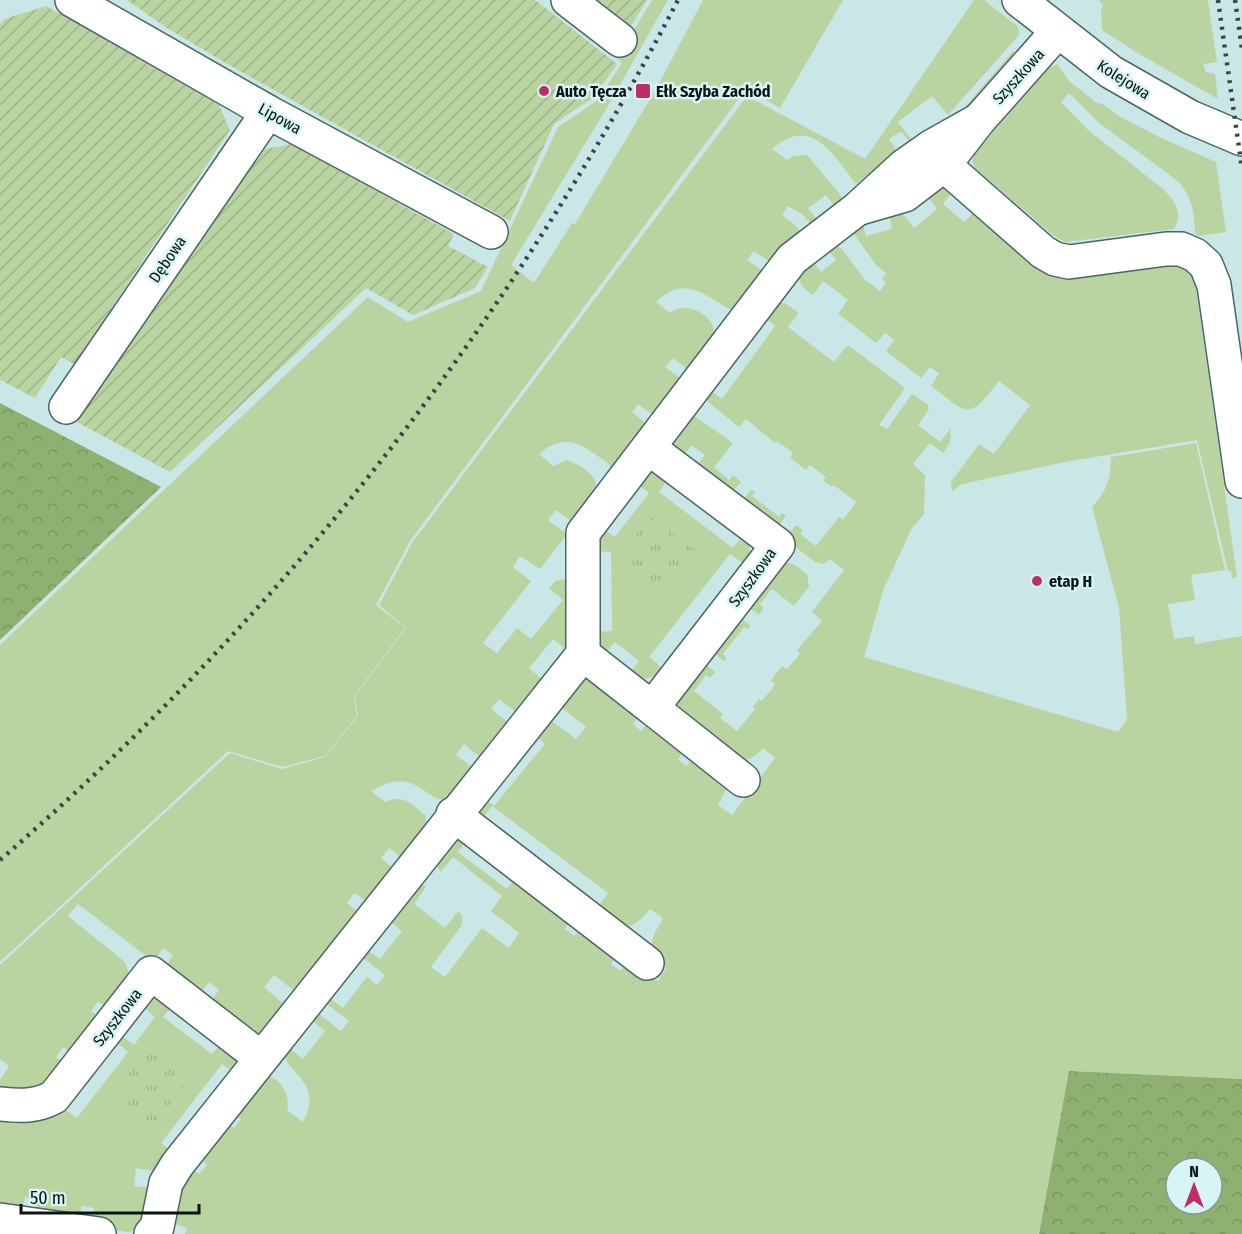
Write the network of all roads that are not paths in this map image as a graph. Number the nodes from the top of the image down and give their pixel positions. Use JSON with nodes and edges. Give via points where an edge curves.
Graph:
{"nodes":[{"id":1,"x":72,"y":0,"type":"edge"},
{"id":2,"x":568,"y":0,"type":"edge"},
{"id":3,"x":1019,"y":0,"type":"edge"},
{"id":4,"x":1057,"y":32,"type":"junction"},
{"id":5,"x":620,"y":40,"type":"dead end"},
{"id":6,"x":268,"y":112,"type":"junction"},
{"id":7,"x":979,"y":120,"type":"junction"},
{"id":8,"x":1242,"y":139,"type":"edge"},
{"id":9,"x":944,"y":165,"type":"junction"},
{"id":10,"x":857,"y":209,"type":"junction"},
{"id":11,"x":491,"y":232,"type":"dead end"},
{"id":12,"x":66,"y":407,"type":"dead end"},
{"id":13,"x":649,"y":448,"type":"junction"},
{"id":14,"x":1242,"y":481,"type":"edge"},
{"id":15,"x":583,"y":654,"type":"junction"},
{"id":16,"x":652,"y":708,"type":"junction"},
{"id":17,"x":743,"y":780,"type":"dead end"},
{"id":18,"x":453,"y":814,"type":"junction"},
{"id":19,"x":647,"y":963,"type":"dead end"},
{"id":20,"x":261,"y":1058,"type":"junction"},
{"id":21,"x":0,"y":1104,"type":"edge"},
{"id":22,"x":0,"y":1220,"type":"edge"},
{"id":23,"x":99,"y":1234,"type":"edge"},
{"id":24,"x":152,"y":1234,"type":"edge"}],
"edges":[{"from":1,"to":6,"type":"street","name":"Lipowa"},
{"from":2,"to":5,"type":"street"},
{"from":3,"to":4,"type":"street","name":"Kolejowa"},
{"from":4,"to":7,"type":"street","name":"Szyszkowa"},
{"from":4,"to":8,"type":"street","name":"Kolejowa","via":[[1096,63],[1148,95]]},
{"from":6,"to":11,"type":"street","name":"Lipowa"},
{"from":6,"to":12,"type":"street","name":"Dębowa"},
{"from":7,"to":9,"type":"street","name":"Szyszkowa"},
{"from":7,"to":10,"type":"street","name":"Szyszkowa","via":[[904,166]]},
{"from":9,"to":10,"type":"street","name":"Szyszkowa","via":[[905,195]]},
{"from":9,"to":14,"type":"street","via":[[1055,259],[1069,262],[1174,249],[1195,255],[1206,265],[1214,285]]},
{"from":10,"to":13,"type":"street","name":"Szyszkowa","via":[[792,259]]},
{"from":13,"to":15,"type":"street","name":"Szyszkowa","via":[[583,533]]},
{"from":13,"to":16,"type":"street","name":"Szyszkowa","via":[[778,545]]},
{"from":15,"to":16,"type":"street"},
{"from":15,"to":18,"type":"street"},
{"from":16,"to":17,"type":"street"},
{"from":18,"to":19,"type":"street"},
{"from":18,"to":20,"type":"street"},
{"from":20,"to":21,"type":"street","name":"Szyszkowa","via":[[152,973],[54,1098],[29,1106]]},
{"from":20,"to":24,"type":"street","via":[[177,1165],[166,1183]]},
{"from":22,"to":23,"type":"street"}]}
